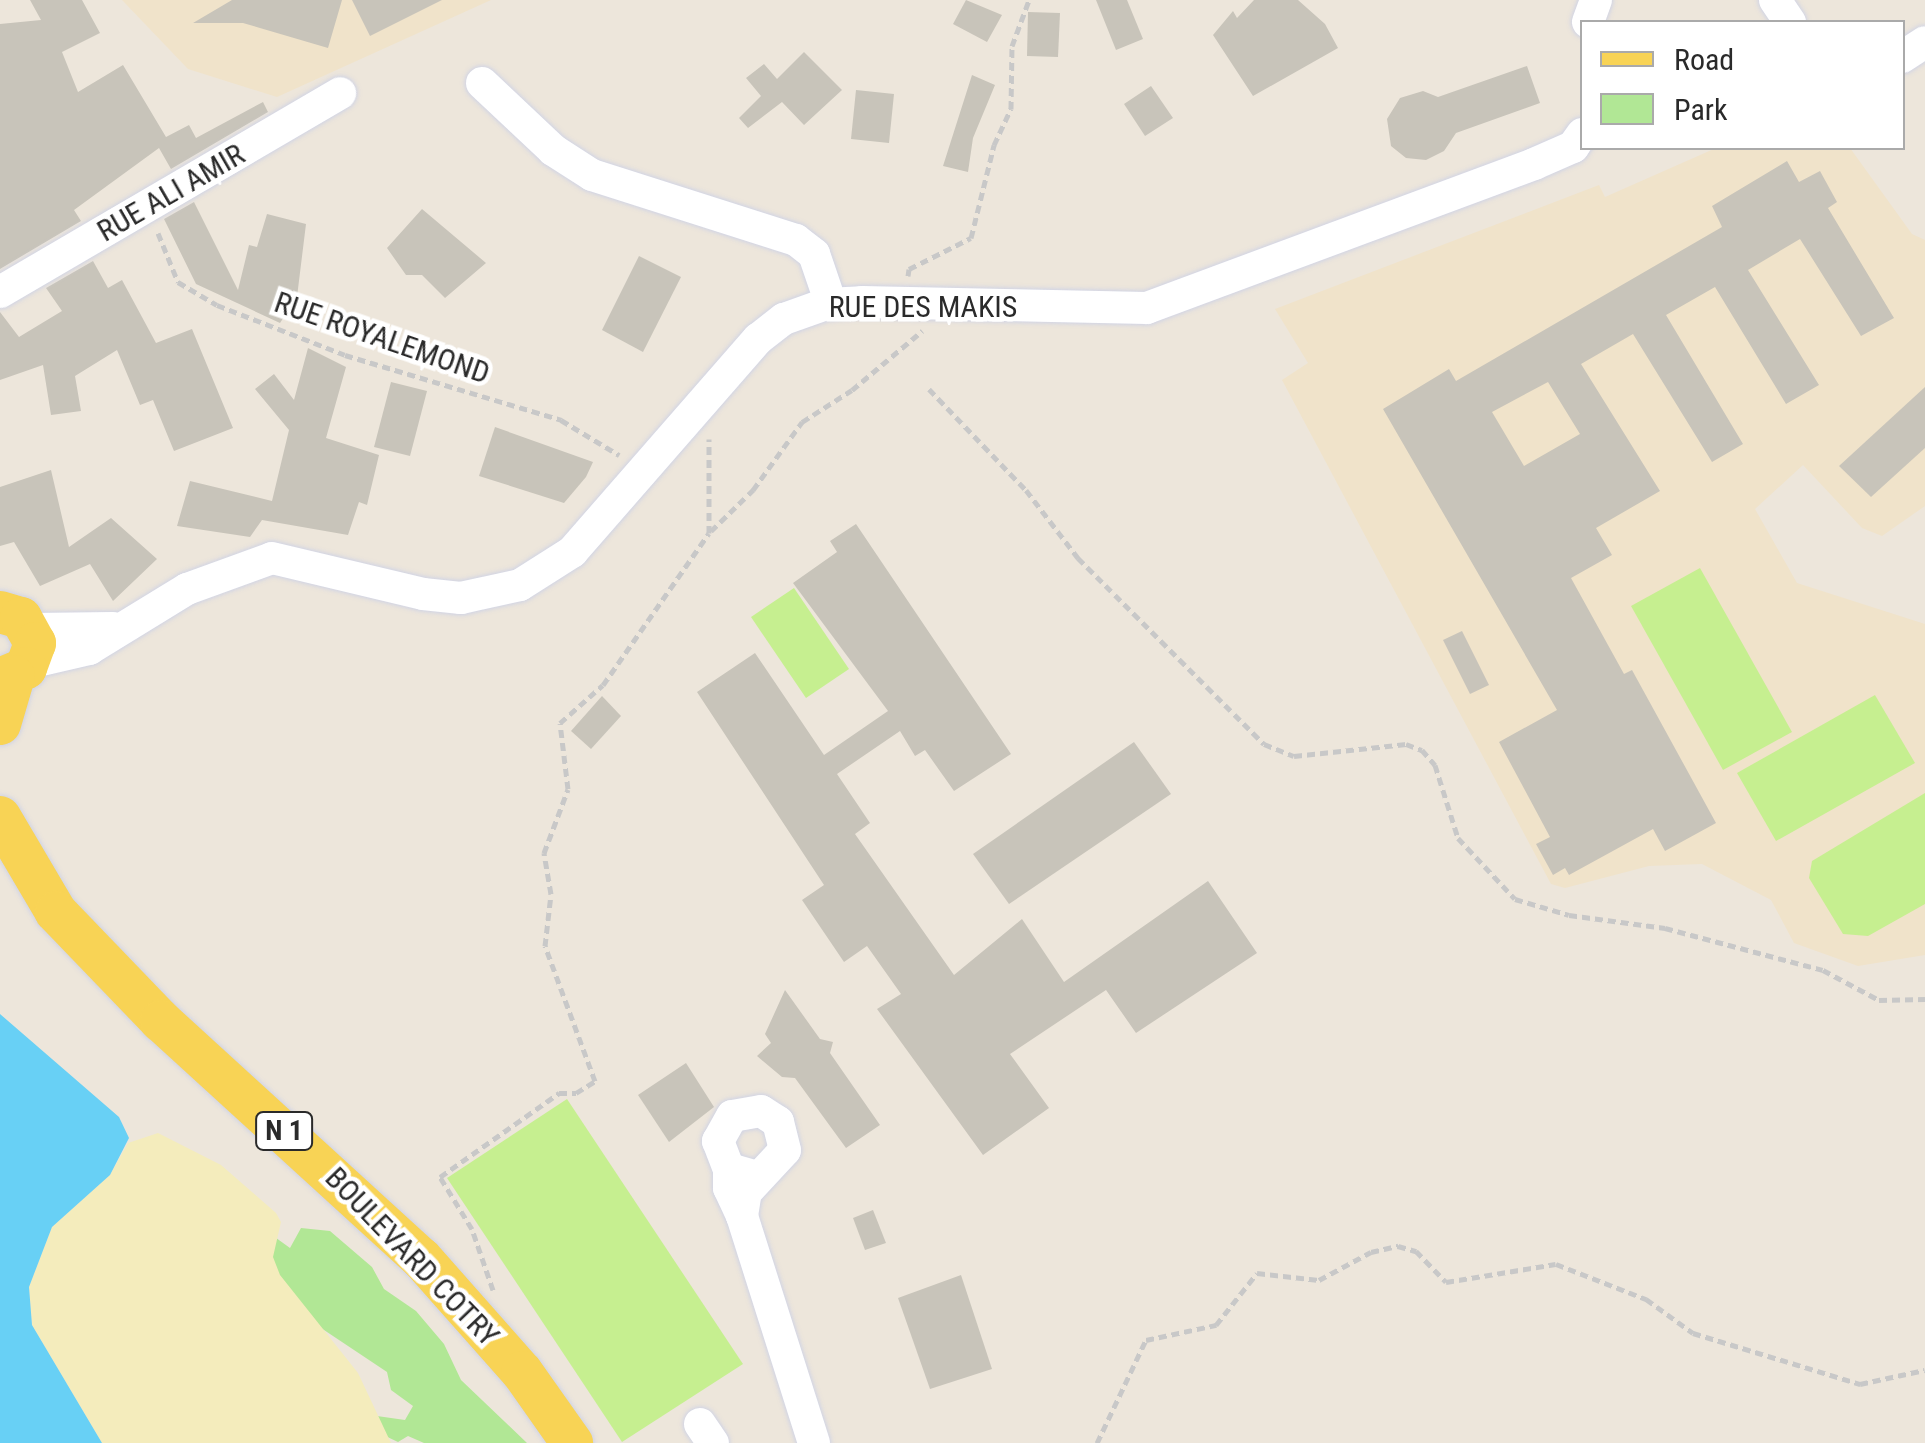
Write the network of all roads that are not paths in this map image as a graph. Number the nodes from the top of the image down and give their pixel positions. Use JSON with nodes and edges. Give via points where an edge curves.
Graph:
{"nodes":[{"id":1,"x":482,"y":83,"type":"dead end"},
{"id":2,"x":340,"y":93,"type":"dead end"},
{"id":3,"x":1580,"y":137,"type":"edge"},
{"id":4,"x":0,"y":292,"type":"edge"},
{"id":5,"x":832,"y":304,"type":"junction"},
{"id":6,"x":15,"y":652,"type":"edge"},
{"id":7,"x":0,"y":724,"type":"edge"},
{"id":8,"x":0,"y":817,"type":"edge"},
{"id":9,"x":743,"y":1172,"type":"dead end"},
{"id":10,"x":572,"y":1443,"type":"edge"},
{"id":11,"x":814,"y":1443,"type":"edge"}],
"edges":[{"from":1,"to":5,"type":"street","via":[[501,106],[592,175],[796,240],[814,254]]},
{"from":2,"to":4,"type":"street","name":"RUE ALI AMIR"},
{"from":3,"to":5,"type":"street","name":"RUE DES MAKIS","via":[[1534,164],[1146,308]]},
{"from":5,"to":6,"type":"street","name":"RUE DES MAKIS","via":[[784,319],[758,340],[548,571],[494,594],[424,594],[272,558],[187,590],[89,649]]},
{"from":6,"to":7,"type":"main road"},
{"from":8,"to":10,"type":"main road","name":"BOULEVARD COTRY","number":"N 1","via":[[31,879],[127,988],[375,1213],[473,1316]]},
{"from":9,"to":11,"type":"street","via":[[728,1188]]}]}
